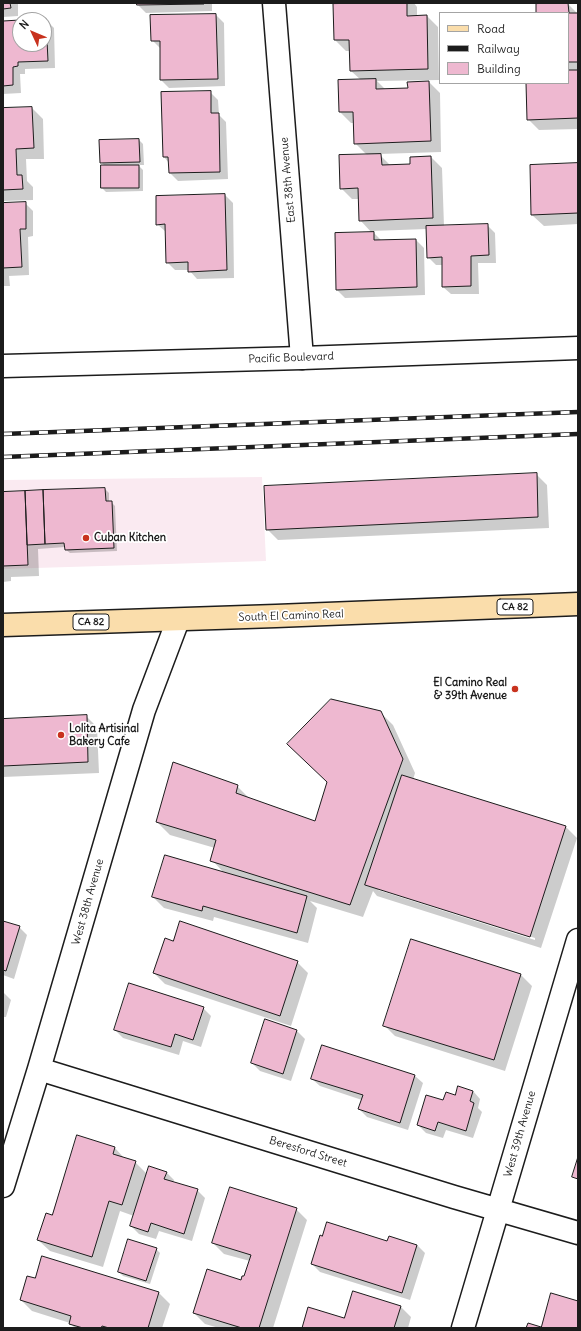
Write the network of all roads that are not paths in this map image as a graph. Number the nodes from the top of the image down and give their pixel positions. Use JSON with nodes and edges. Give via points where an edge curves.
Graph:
{"nodes":[{"id":1,"x":274,"y":3,"type":"edge"},
{"id":2,"x":578,"y":348,"type":"edge"},
{"id":3,"x":302,"y":358,"type":"junction"},
{"id":4,"x":3,"y":366,"type":"edge"},
{"id":5,"x":578,"y":604,"type":"edge"},
{"id":6,"x":178,"y":620,"type":"junction"},
{"id":7,"x":3,"y":625,"type":"edge"},
{"id":8,"x":578,"y":940,"type":"edge"},
{"id":9,"x":39,"y":1069,"type":"junction"},
{"id":10,"x":3,"y":1186,"type":"edge"},
{"id":11,"x":498,"y":1210,"type":"junction"},
{"id":12,"x":578,"y":1233,"type":"edge"},
{"id":13,"x":463,"y":1328,"type":"edge"}],
"edges":[{"from":1,"to":3,"type":"street","name":"East 38th Avenue"},
{"from":2,"to":3,"type":"street","name":"Pacific Boulevard"},
{"from":3,"to":4,"type":"street","name":"Pacific Boulevard"},
{"from":5,"to":6,"type":"main road","name":"South El Camino Real","number":"CA 82"},
{"from":6,"to":7,"type":"main road","name":"South El Camino Real","number":"CA 82"},
{"from":6,"to":9,"type":"street","name":"West 38th Avenue","via":[[144,710]]},
{"from":8,"to":11,"type":"street","name":"West 39th Avenue"},
{"from":9,"to":10,"type":"street","name":"West 38th Avenue"},
{"from":9,"to":11,"type":"street","name":"Beresford Street"},
{"from":11,"to":12,"type":"street","name":"Beresford Street"},
{"from":11,"to":13,"type":"street","name":"West 39th Avenue"}]}
